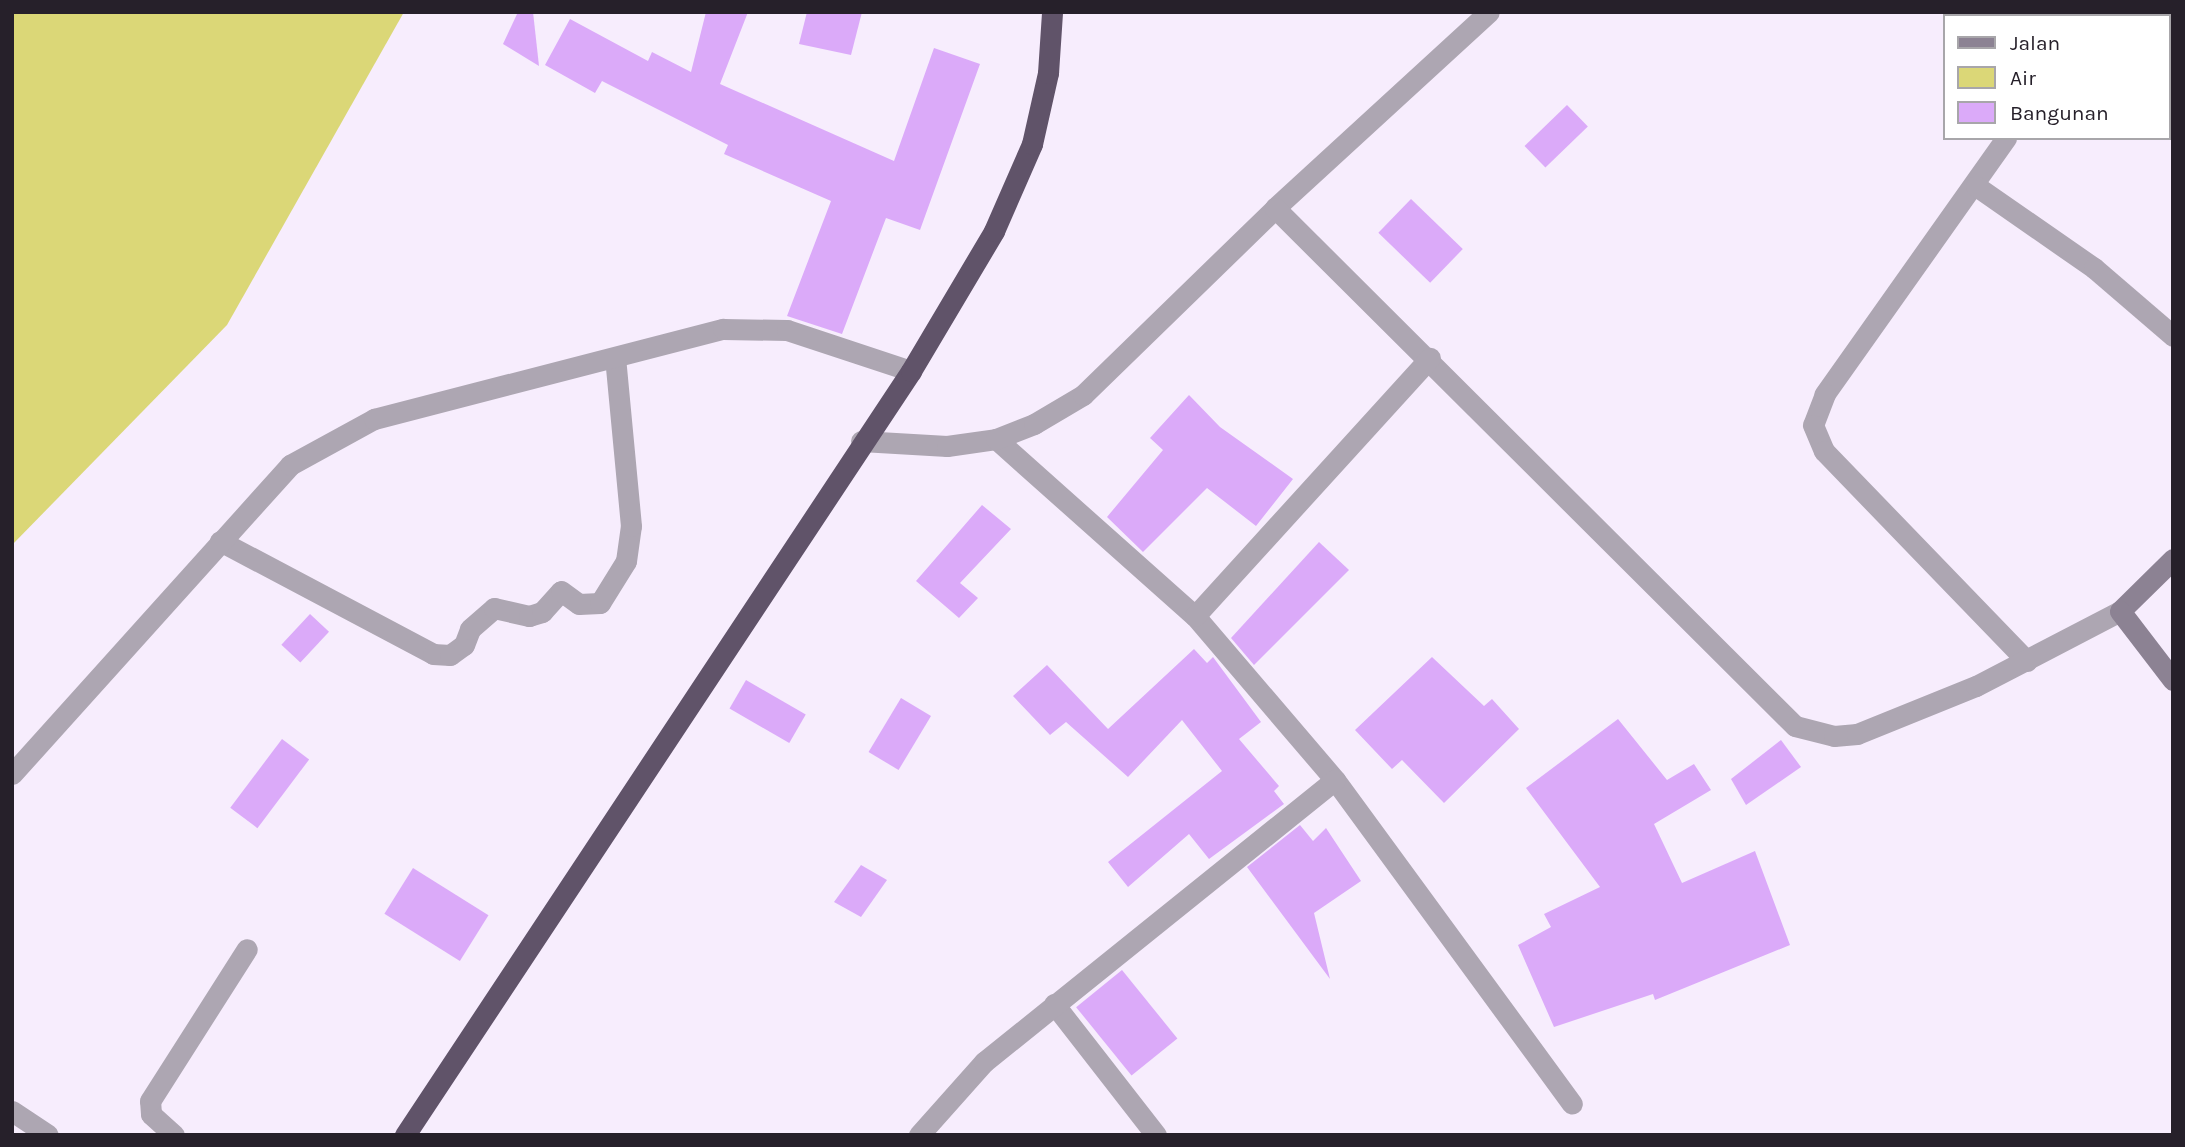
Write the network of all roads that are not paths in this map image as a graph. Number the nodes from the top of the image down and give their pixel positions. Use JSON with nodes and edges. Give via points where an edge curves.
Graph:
{"nodes":[{"id":1,"x":1052,"y":12,"type":"edge"},
{"id":2,"x":1489,"y":12,"type":"edge"},
{"id":3,"x":2005,"y":140,"type":"edge"},
{"id":4,"x":1976,"y":186,"type":"junction"},
{"id":5,"x":1275,"y":208,"type":"junction"},
{"id":6,"x":2173,"y":336,"type":"edge"},
{"id":7,"x":615,"y":358,"type":"junction"},
{"id":8,"x":1430,"y":358,"type":"junction"},
{"id":9,"x":911,"y":371,"type":"junction"},
{"id":10,"x":996,"y":439,"type":"junction"},
{"id":11,"x":861,"y":441,"type":"junction"},
{"id":12,"x":220,"y":541,"type":"junction"},
{"id":13,"x":2173,"y":559,"type":"edge"},
{"id":14,"x":2120,"y":611,"type":"junction"},
{"id":15,"x":1195,"y":616,"type":"junction"},
{"id":16,"x":2027,"y":661,"type":"junction"},
{"id":17,"x":2173,"y":680,"type":"edge"},
{"id":18,"x":12,"y":774,"type":"edge"},
{"id":19,"x":1335,"y":780,"type":"junction"},
{"id":20,"x":247,"y":950,"type":"dead end"},
{"id":21,"x":1054,"y":1004,"type":"junction"},
{"id":22,"x":1572,"y":1104,"type":"dead end"},
{"id":23,"x":12,"y":1111,"type":"edge"},
{"id":24,"x":48,"y":1135,"type":"edge"},
{"id":25,"x":174,"y":1135,"type":"edge"},
{"id":26,"x":405,"y":1135,"type":"edge"},
{"id":27,"x":919,"y":1135,"type":"edge"},
{"id":28,"x":1156,"y":1135,"type":"edge"}],
"edges":[{"from":1,"to":9,"type":"highway","via":[[1048,72],[1017,181]]},
{"from":2,"to":5,"type":"street"},
{"from":3,"to":4,"type":"street"},
{"from":4,"to":6,"type":"street","via":[[2094,268]]},
{"from":4,"to":16,"type":"street","via":[[1825,394],[1813,425],[1824,451]]},
{"from":5,"to":8,"type":"street"},
{"from":5,"to":10,"type":"street","via":[[1083,395]]},
{"from":7,"to":9,"type":"street","via":[[723,329],[787,330]]},
{"from":7,"to":12,"type":"street","via":[[374,419],[290,465]]},
{"from":7,"to":12,"type":"street","via":[[631,526],[626,561],[600,603],[579,604],[561,591],[542,612],[529,616],[494,608],[470,629],[464,645],[450,654],[433,654]]},
{"from":8,"to":15,"type":"street"},
{"from":8,"to":16,"type":"street","via":[[1795,726],[1834,736],[1857,734]]},
{"from":9,"to":11,"type":"highway"},
{"from":10,"to":11,"type":"street","via":[[947,446]]},
{"from":10,"to":15,"type":"street"},
{"from":11,"to":26,"type":"highway"},
{"from":12,"to":18,"type":"street"},
{"from":13,"to":14,"type":"street"},
{"from":14,"to":16,"type":"street"},
{"from":14,"to":17,"type":"street"},
{"from":15,"to":19,"type":"street"},
{"from":19,"to":21,"type":"street"},
{"from":19,"to":22,"type":"street"},
{"from":20,"to":25,"type":"street","via":[[150,1101],[151,1114]]},
{"from":21,"to":27,"type":"street","via":[[984,1062]]},
{"from":21,"to":28,"type":"street"},
{"from":23,"to":24,"type":"street"}]}
